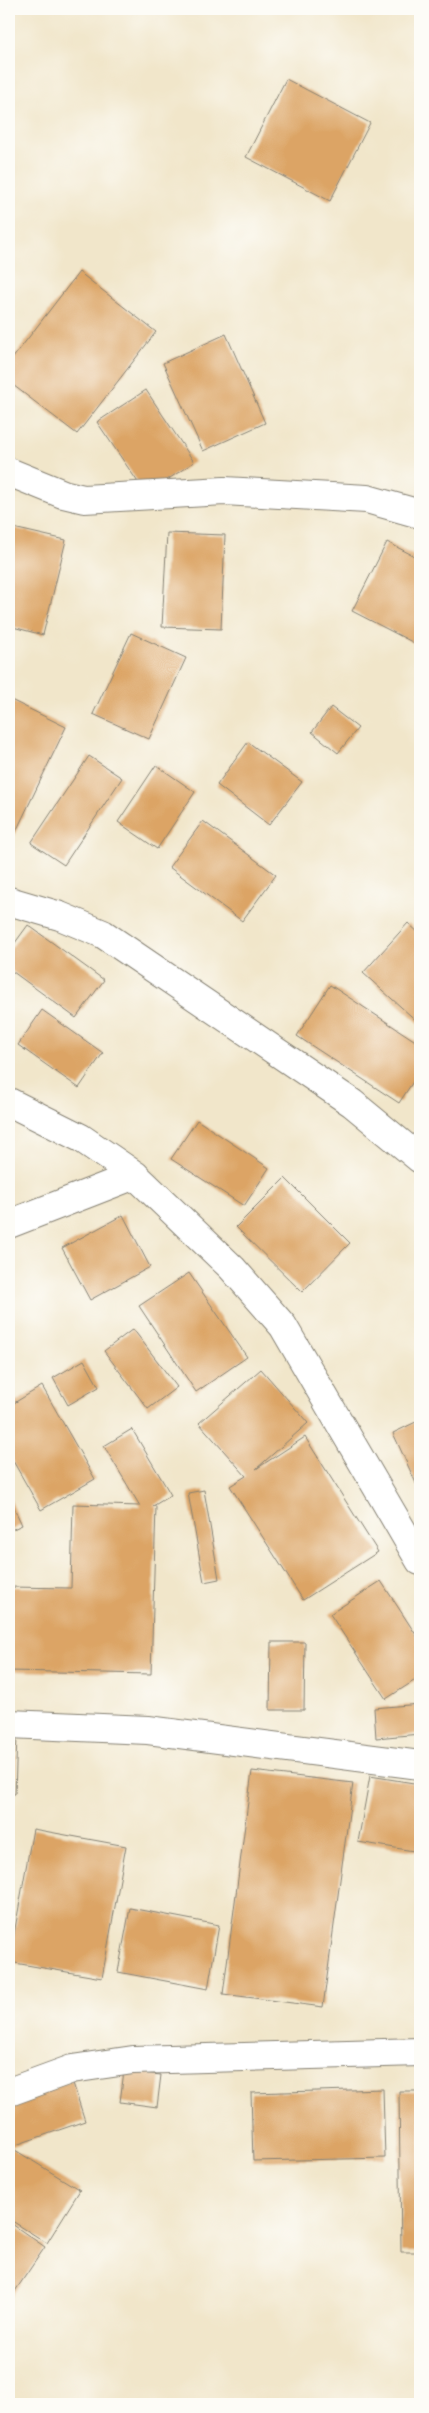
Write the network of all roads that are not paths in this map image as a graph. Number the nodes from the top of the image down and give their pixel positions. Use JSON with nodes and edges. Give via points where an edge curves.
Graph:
{"nodes":[{"id":1,"x":9,"y":472,"type":"edge"},
{"id":2,"x":420,"y":514,"type":"edge"},
{"id":3,"x":9,"y":901,"type":"edge"},
{"id":4,"x":9,"y":1102,"type":"edge"},
{"id":5,"x":420,"y":1160,"type":"edge"},
{"id":6,"x":135,"y":1175,"type":"junction"},
{"id":7,"x":9,"y":1224,"type":"edge"},
{"id":8,"x":420,"y":1561,"type":"edge"},
{"id":9,"x":9,"y":1724,"type":"edge"},
{"id":10,"x":420,"y":1765,"type":"edge"},
{"id":11,"x":420,"y":2052,"type":"edge"},
{"id":12,"x":9,"y":2092,"type":"edge"}],
"edges":[{"from":1,"to":2,"type":"street","via":[[84,499],[224,491],[367,499]]},
{"from":3,"to":5,"type":"street","via":[[60,916],[103,934],[352,1103]]},
{"from":4,"to":6,"type":"street","via":[[81,1138]]},
{"from":6,"to":7,"type":"street"},
{"from":6,"to":8,"type":"street","via":[[232,1268],[283,1326]]},
{"from":9,"to":10,"type":"street","via":[[148,1730]]},
{"from":11,"to":12,"type":"street","via":[[133,2060],[72,2069]]}]}
